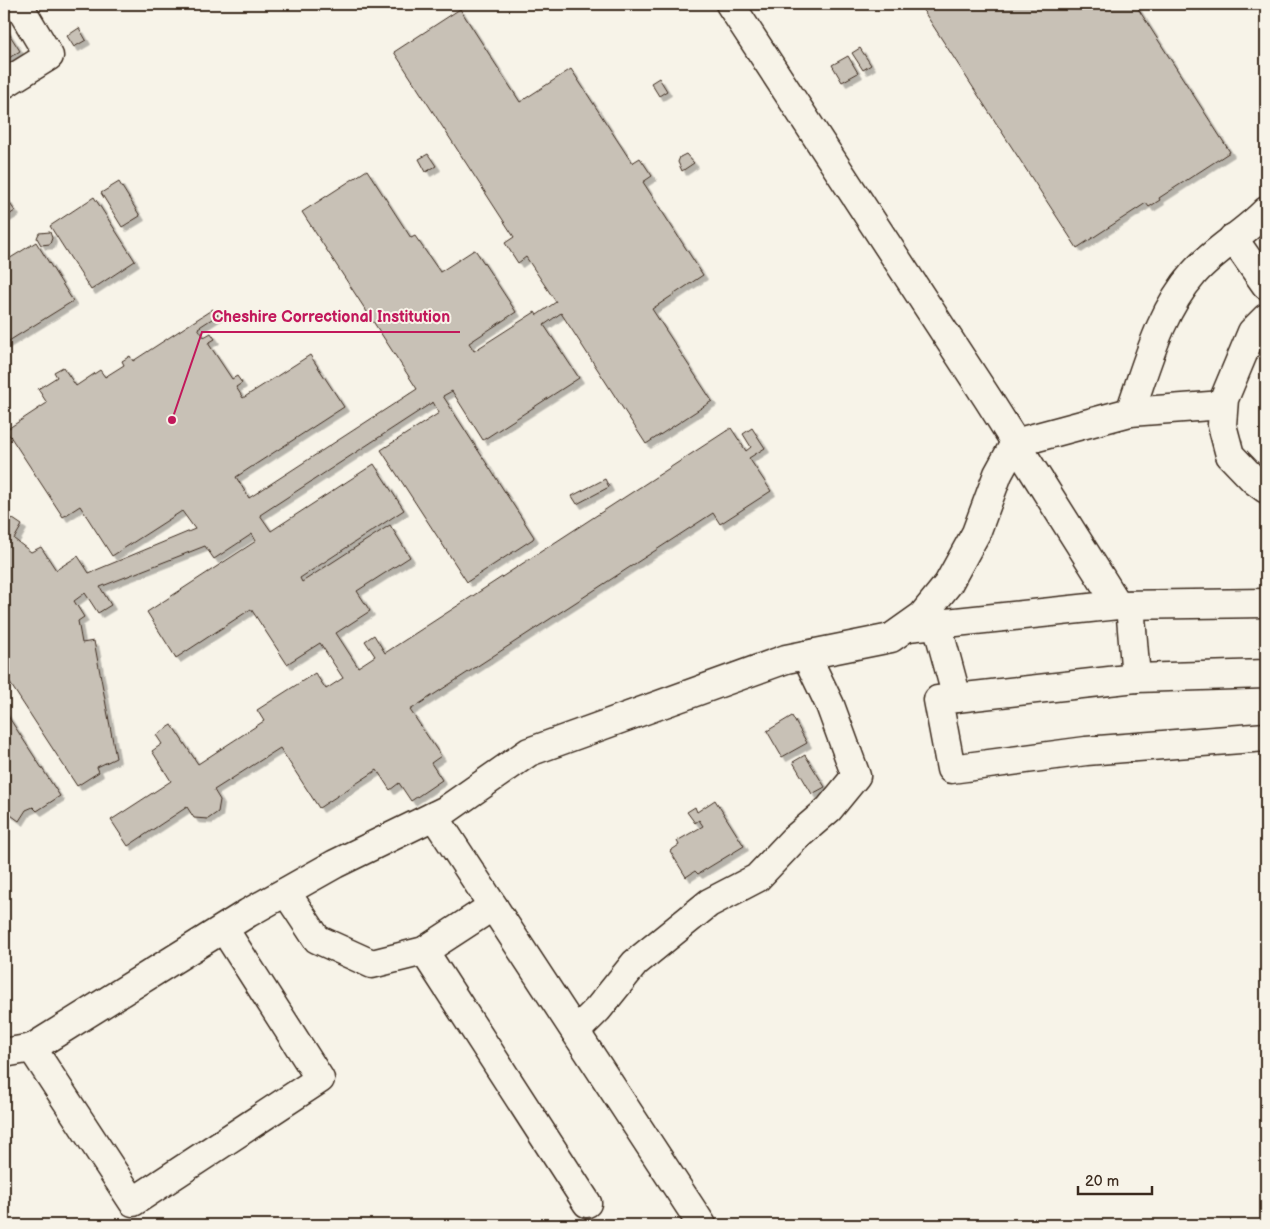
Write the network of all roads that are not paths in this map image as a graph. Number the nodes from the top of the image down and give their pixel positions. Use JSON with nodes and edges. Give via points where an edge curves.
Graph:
{"nodes":[{"id":1,"x":18,"y":4,"type":"edge"},
{"id":2,"x":730,"y":4,"type":"edge"},
{"id":3,"x":4,"y":84,"type":"edge"},
{"id":4,"x":1266,"y":211,"type":"edge"},
{"id":5,"x":1233,"y":238,"type":"junction"},
{"id":6,"x":1266,"y":285,"type":"edge"},
{"id":7,"x":1266,"y":318,"type":"edge"},
{"id":8,"x":1223,"y":405,"type":"junction"},
{"id":9,"x":1130,"y":412,"type":"junction"},
{"id":10,"x":1015,"y":444,"type":"junction"},
{"id":11,"x":1266,"y":489,"type":"edge"},
{"id":12,"x":1266,"y":603,"type":"edge"},
{"id":13,"x":1124,"y":605,"type":"junction"},
{"id":14,"x":937,"y":624,"type":"junction"},
{"id":15,"x":908,"y":626,"type":"junction"},
{"id":16,"x":806,"y":656,"type":"junction"},
{"id":17,"x":1266,"y":674,"type":"edge"},
{"id":18,"x":1136,"y":678,"type":"junction"},
{"id":19,"x":957,"y":698,"type":"junction"},
{"id":20,"x":1266,"y":737,"type":"edge"},
{"id":21,"x":434,"y":816,"type":"junction"},
{"id":22,"x":286,"y":892,"type":"junction"},
{"id":23,"x":493,"y":906,"type":"junction"},
{"id":24,"x":224,"y":928,"type":"junction"},
{"id":25,"x":424,"y":951,"type":"junction"},
{"id":26,"x":576,"y":1031,"type":"junction"},
{"id":27,"x":32,"y":1048,"type":"junction"},
{"id":28,"x":4,"y":1053,"type":"edge"},
{"id":29,"x":587,"y":1203,"type":"dead end"},
{"id":30,"x":702,"y":1225,"type":"edge"}],
"edges":[{"from":1,"to":3,"type":"lane","via":[[50,56]]},
{"from":2,"to":10,"type":"lane"},
{"from":4,"to":5,"type":"lane"},
{"from":5,"to":6,"type":"lane"},
{"from":5,"to":9,"type":"lane","via":[[1194,272],[1162,321]]},
{"from":7,"to":8,"type":"lane","via":[[1252,332]]},
{"from":8,"to":9,"type":"lane"},
{"from":8,"to":11,"type":"lane","via":[[1222,425],[1230,455]]},
{"from":9,"to":10,"type":"lane"},
{"from":10,"to":13,"type":"lane"},
{"from":10,"to":15,"type":"lane","via":[[998,474],[976,533],[948,584],[922,616]]},
{"from":12,"to":13,"type":"lane"},
{"from":13,"to":14,"type":"lane"},
{"from":13,"to":18,"type":"lane"},
{"from":14,"to":15,"type":"lane"},
{"from":14,"to":19,"type":"lane"},
{"from":15,"to":16,"type":"lane","via":[[891,638]]},
{"from":16,"to":21,"type":"lane","via":[[786,659],[529,752]]},
{"from":16,"to":26,"type":"lane","via":[[830,705],[856,776],[757,878],[709,903],[635,963]]},
{"from":17,"to":18,"type":"lane"},
{"from":18,"to":19,"type":"lane"},
{"from":19,"to":20,"type":"lane","via":[[938,700],[950,769],[1086,751]]},
{"from":21,"to":22,"type":"lane","via":[[334,864]]},
{"from":21,"to":23,"type":"lane"},
{"from":22,"to":24,"type":"lane"},
{"from":22,"to":25,"type":"lane","via":[[317,939],[372,964]]},
{"from":23,"to":25,"type":"lane"},
{"from":23,"to":26,"type":"lane"},
{"from":24,"to":27,"type":"lane"},
{"from":24,"to":27,"type":"lane","via":[[320,1079],[133,1202]]},
{"from":25,"to":29,"type":"lane"},
{"from":26,"to":30,"type":"lane"},
{"from":27,"to":28,"type":"lane"}]}
